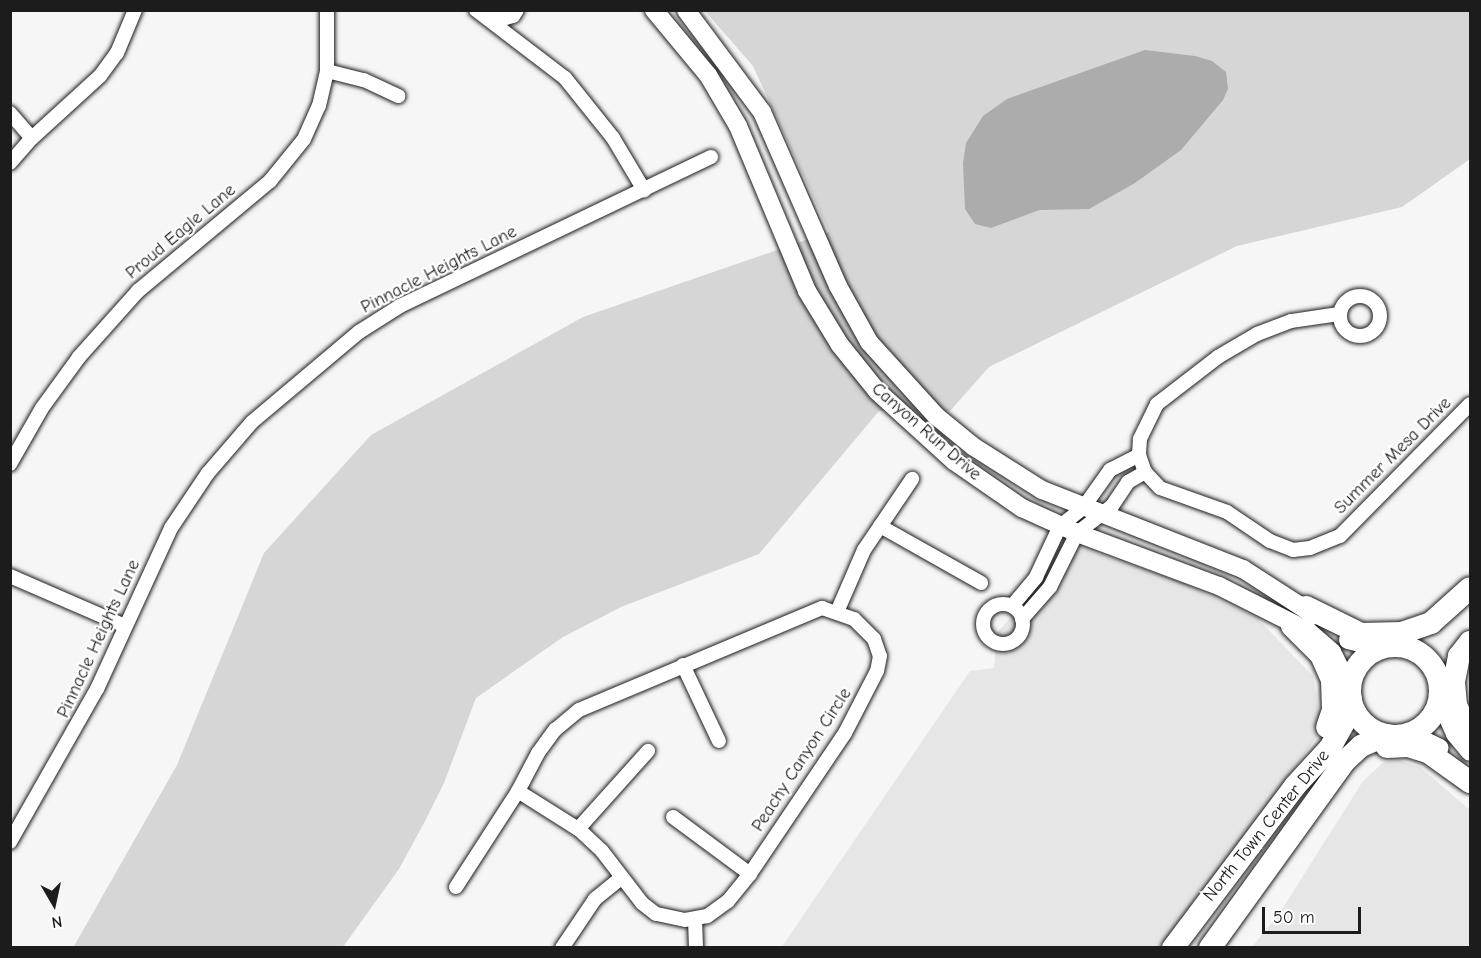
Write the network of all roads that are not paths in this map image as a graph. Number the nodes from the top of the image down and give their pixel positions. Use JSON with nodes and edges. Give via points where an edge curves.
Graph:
{"nodes":[{"id":1,"x":135,"y":10,"type":"edge"},
{"id":2,"x":327,"y":10,"type":"edge"},
{"id":3,"x":476,"y":10,"type":"edge"},
{"id":4,"x":517,"y":10,"type":"edge"},
{"id":5,"x":654,"y":10,"type":"edge"},
{"id":6,"x":686,"y":10,"type":"edge"},
{"id":7,"x":494,"y":16,"type":"edge"},
{"id":8,"x":327,"y":71,"type":"junction"},
{"id":9,"x":399,"y":96,"type":"dead end"},
{"id":10,"x":10,"y":113,"type":"edge"},
{"id":11,"x":32,"y":138,"type":"junction"},
{"id":12,"x":711,"y":157,"type":"dead end"},
{"id":13,"x":10,"y":163,"type":"edge"},
{"id":14,"x":644,"y":190,"type":"junction"},
{"id":15,"x":1339,"y":314,"type":"dead end"},
{"id":16,"x":1470,"y":404,"type":"edge"},
{"id":17,"x":1139,"y":455,"type":"junction"},
{"id":18,"x":10,"y":464,"type":"edge"},
{"id":19,"x":1145,"y":472,"type":"junction"},
{"id":20,"x":912,"y":479,"type":"dead end"},
{"id":21,"x":1080,"y":521,"type":"junction"},
{"id":22,"x":880,"y":526,"type":"junction"},
{"id":23,"x":10,"y":576,"type":"edge"},
{"id":24,"x":981,"y":583,"type":"dead end"},
{"id":25,"x":1470,"y":588,"type":"edge"},
{"id":26,"x":1470,"y":596,"type":"edge"},
{"id":27,"x":1012,"y":606,"type":"junction"},
{"id":28,"x":1306,"y":607,"type":"junction"},
{"id":29,"x":837,"y":612,"type":"junction"},
{"id":30,"x":1022,"y":619,"type":"junction"},
{"id":31,"x":1470,"y":625,"type":"edge"},
{"id":32,"x":125,"y":626,"type":"junction"},
{"id":33,"x":1292,"y":626,"type":"junction"},
{"id":34,"x":1470,"y":642,"type":"edge"},
{"id":35,"x":1392,"y":647,"type":"junction"},
{"id":36,"x":683,"y":665,"type":"junction"},
{"id":37,"x":1440,"y":691,"type":"junction"},
{"id":38,"x":1350,"y":694,"type":"junction"},
{"id":39,"x":1398,"y":734,"type":"junction"},
{"id":40,"x":1470,"y":737,"type":"edge"},
{"id":41,"x":719,"y":741,"type":"dead end"},
{"id":42,"x":648,"y":751,"type":"dead end"},
{"id":43,"x":1470,"y":752,"type":"edge"},
{"id":44,"x":1470,"y":776,"type":"edge"},
{"id":45,"x":1470,"y":782,"type":"edge"},
{"id":46,"x":1294,"y":786,"type":"junction"},
{"id":47,"x":518,"y":791,"type":"junction"},
{"id":48,"x":1315,"y":806,"type":"junction"},
{"id":49,"x":674,"y":817,"type":"dead end"},
{"id":50,"x":578,"y":829,"type":"junction"},
{"id":51,"x":10,"y":842,"type":"edge"},
{"id":52,"x":750,"y":874,"type":"junction"},
{"id":53,"x":621,"y":878,"type":"junction"},
{"id":54,"x":456,"y":887,"type":"dead end"},
{"id":55,"x":695,"y":919,"type":"junction"},
{"id":56,"x":562,"y":948,"type":"edge"},
{"id":57,"x":696,"y":948,"type":"edge"},
{"id":58,"x":1173,"y":948,"type":"edge"},
{"id":59,"x":1210,"y":948,"type":"edge"}],
"edges":[{"from":1,"to":11,"type":"street","via":[[117,53],[99,76]]},
{"from":2,"to":8,"type":"street","name":"Proud Eagle Lane"},
{"from":3,"to":7,"type":"street"},
{"from":4,"to":7,"type":"street","via":[[513,16]]},
{"from":5,"to":21,"type":"street","name":"Canyon Run Drive","via":[[708,75],[738,126],[807,291],[857,368],[954,461],[1022,508]]},
{"from":6,"to":21,"type":"street","name":"Canyon Run Drive","via":[[762,112],[838,286],[869,342],[901,382],[974,447],[1042,490]]},
{"from":7,"to":14,"type":"street","via":[[565,78],[613,138]]},
{"from":8,"to":9,"type":"street","via":[[364,80]]},
{"from":8,"to":18,"type":"street","name":"Proud Eagle Lane","via":[[319,106],[304,139],[270,182],[138,291],[79,357],[42,408]]},
{"from":10,"to":11,"type":"street"},
{"from":11,"to":13,"type":"street"},
{"from":12,"to":14,"type":"street","name":"Pinnacle Heights Lane"},
{"from":14,"to":32,"type":"street","name":"Pinnacle Heights Lane","via":[[400,306],[359,332],[286,390],[208,473],[171,528]]},
{"from":15,"to":17,"type":"street","via":[[1291,321],[1257,334],[1218,357],[1157,404],[1145,424]]},
{"from":16,"to":19,"type":"street","name":"Summer Mesa Drive","via":[[1340,536],[1310,548],[1293,550],[1270,541],[1227,512],[1160,488]]},
{"from":17,"to":19,"type":"street"},
{"from":17,"to":21,"type":"street","via":[[1110,470]]},
{"from":19,"to":21,"type":"street","via":[[1128,482],[1116,501]]},
{"from":20,"to":22,"type":"street"},
{"from":21,"to":27,"type":"street"},
{"from":21,"to":28,"type":"street","name":"Canyon Run Drive","via":[[1243,569]]},
{"from":21,"to":30,"type":"street","via":[[1050,587]]},
{"from":21,"to":33,"type":"street","name":"Canyon Run Drive","via":[[1220,586]]},
{"from":22,"to":24,"type":"street"},
{"from":22,"to":29,"type":"street","via":[[864,550]]},
{"from":23,"to":32,"type":"street"},
{"from":25,"to":28,"type":"main road","via":[[1423,628],[1394,634],[1352,632]]},
{"from":26,"to":35,"type":"main road","via":[[1442,630]]},
{"from":27,"to":30,"type":"street"},
{"from":27,"to":30,"type":"street","via":[[998,604],[987,611],[982,624],[986,635],[999,643],[1010,642],[1022,630]]},
{"from":28,"to":35,"type":"street","name":"Canyon Run Drive","via":[[1336,633]]},
{"from":29,"to":36,"type":"street","via":[[822,608],[799,615]]},
{"from":29,"to":52,"type":"street","name":"Peachy Canyon Circle","via":[[854,619],[874,639],[880,656],[877,671],[845,733]]},
{"from":31,"to":37,"type":"main road","via":[[1448,653]]},
{"from":32,"to":51,"type":"street","name":"Pinnacle Heights Lane","via":[[59,762]]},
{"from":33,"to":38,"type":"street","name":"Canyon Run Drive","via":[[1322,640],[1339,663]]},
{"from":33,"to":46,"type":"main road","via":[[1321,655],[1334,690],[1327,727],[1302,765]]},
{"from":34,"to":40,"type":"main road","via":[[1459,656],[1454,682],[1456,705]]},
{"from":35,"to":37,"type":"main road","via":[[1431,663]]},
{"from":35,"to":38,"type":"main road","via":[[1356,668]]},
{"from":36,"to":41,"type":"street"},
{"from":36,"to":47,"type":"street","via":[[579,710],[555,730],[537,753]]},
{"from":37,"to":39,"type":"main road","via":[[1427,722]]},
{"from":37,"to":43,"type":"street","via":[[1455,734]]},
{"from":38,"to":39,"type":"main road","via":[[1363,722]]},
{"from":38,"to":46,"type":"main road","name":"North Town Center Drive","via":[[1339,735],[1311,772]]},
{"from":39,"to":44,"type":"street","via":[[1445,751]]},
{"from":39,"to":48,"type":"main road","name":"North Town Center Drive","via":[[1354,751]]},
{"from":42,"to":50,"type":"street"},
{"from":45,"to":48,"type":"main road","via":[[1428,752],[1408,746],[1388,747],[1359,762],[1335,792]]},
{"from":46,"to":58,"type":"main road","name":"North Town Center Drive"},
{"from":47,"to":50,"type":"street"},
{"from":47,"to":54,"type":"street"},
{"from":48,"to":59,"type":"main road","name":"North Town Center Drive"},
{"from":49,"to":52,"type":"street"},
{"from":50,"to":53,"type":"street","via":[[602,851]]},
{"from":52,"to":55,"type":"street","name":"Peachy Canyon Circle","via":[[728,901]]},
{"from":53,"to":55,"type":"street","via":[[656,914]]},
{"from":53,"to":56,"type":"street","via":[[595,899]]},
{"from":55,"to":57,"type":"street"}]}
